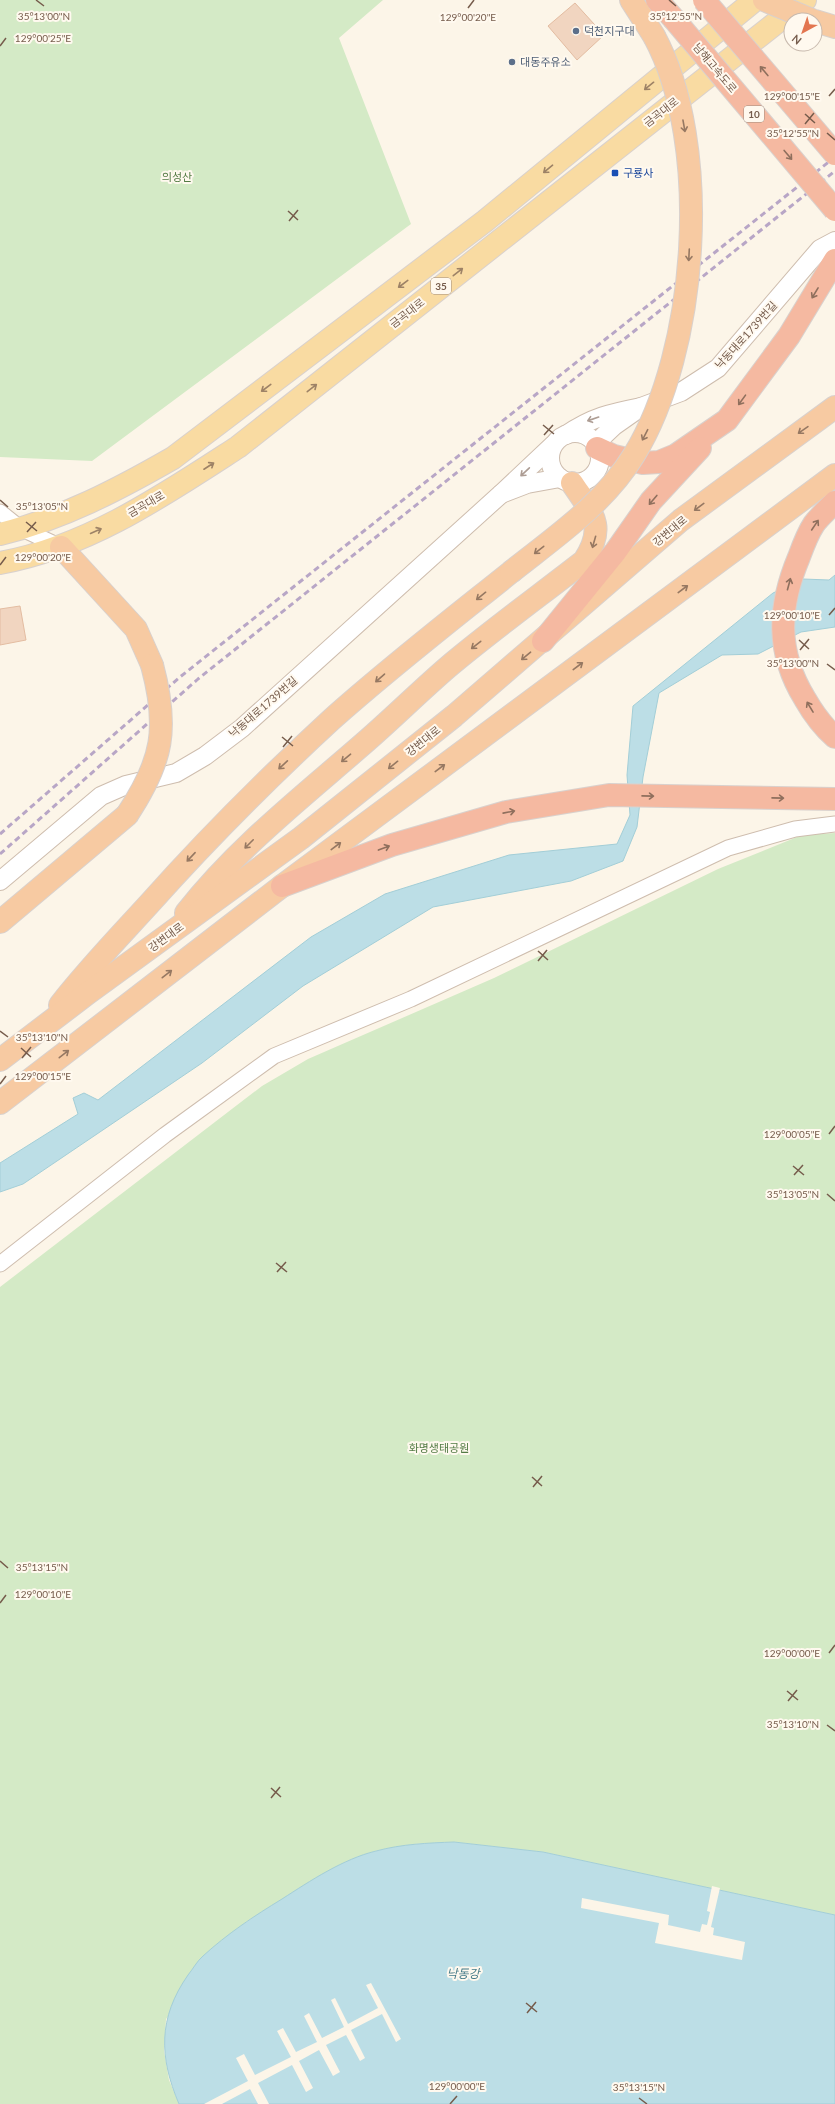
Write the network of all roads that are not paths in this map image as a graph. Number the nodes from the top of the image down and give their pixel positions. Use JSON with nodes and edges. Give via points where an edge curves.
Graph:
{"nodes":[{"id":1,"x":631,"y":0,"type":"edge"},
{"id":2,"x":657,"y":0,"type":"edge"},
{"id":3,"x":704,"y":0,"type":"edge"},
{"id":4,"x":756,"y":0,"type":"edge"},
{"id":5,"x":764,"y":0,"type":"edge"},
{"id":6,"x":805,"y":0,"type":"edge"},
{"id":7,"x":793,"y":12,"type":"edge"},
{"id":8,"x":823,"y":23,"type":"edge"},
{"id":9,"x":835,"y":27,"type":"edge"},
{"id":10,"x":835,"y":154,"type":"edge"},
{"id":11,"x":835,"y":210,"type":"edge"},
{"id":12,"x":835,"y":241,"type":"edge"},
{"id":13,"x":835,"y":260,"type":"edge"},
{"id":14,"x":641,"y":407,"type":"junction"},
{"id":15,"x":835,"y":407,"type":"edge"},
{"id":16,"x":727,"y":420,"type":"junction"},
{"id":17,"x":560,"y":440,"type":"junction"},
{"id":18,"x":596,"y":446,"type":"junction"},
{"id":19,"x":835,"y":476,"type":"edge"},
{"id":20,"x":566,"y":480,"type":"junction"},
{"id":21,"x":501,"y":494,"type":"junction"},
{"id":22,"x":835,"y":502,"type":"edge"},
{"id":23,"x":0,"y":512,"type":"edge"},
{"id":24,"x":10,"y":531,"type":"edge"},
{"id":25,"x":61,"y":547,"type":"junction"},
{"id":26,"x":0,"y":563,"type":"edge"},
{"id":27,"x":543,"y":641,"type":"junction"},
{"id":28,"x":835,"y":737,"type":"edge"},
{"id":29,"x":835,"y":799,"type":"edge"},
{"id":30,"x":835,"y":824,"type":"edge"},
{"id":31,"x":0,"y":881,"type":"edge"},
{"id":32,"x":282,"y":886,"type":"junction"},
{"id":33,"x":0,"y":922,"type":"edge"},
{"id":34,"x":168,"y":936,"type":"junction"},
{"id":35,"x":43,"y":1027,"type":"junction"},
{"id":36,"x":0,"y":1060,"type":"edge"},
{"id":37,"x":0,"y":1103,"type":"edge"},
{"id":38,"x":0,"y":1264,"type":"edge"}],
"edges":[{"from":1,"to":35,"type":"highway","one_way":true,"bridge":true,"via":[[654,36],[671,74],[686,138],[690,184],[688,268],[679,332],[671,368],[651,422],[633,457],[586,511],[412,650],[332,719],[255,792],[193,855],[93,965]]},
{"from":2,"to":11,"type":"highway","name":"남해고속도로","number":"10","one_way":true,"bridge":true},
{"from":10,"to":3,"type":"highway","one_way":true,"bridge":true},
{"from":4,"to":24,"type":"main road","number":"35","one_way":true,"via":[[485,222],[173,458],[133,481],[66,512]]},
{"from":5,"to":7,"type":"highway","bridge":true},
{"from":25,"to":6,"type":"main road","name":"금곡대로","number":"35","one_way":true,"via":[[113,523],[238,447]]},
{"from":8,"to":9,"type":"highway"},
{"from":12,"to":14,"type":"street","name":"낙동대로1739번길","via":[[820,249],[718,368],[682,392]]},
{"from":13,"to":16,"type":"highway","one_way":true,"via":[[789,336]]},
{"from":14,"to":17,"type":"street","name":"낙동대로1739번길","one_way":true,"via":[[585,422]]},
{"from":14,"to":18,"type":"street","via":[[614,426]]},
{"from":15,"to":27,"type":"highway","name":"강변대로","one_way":true,"via":[[681,520]]},
{"from":16,"to":18,"type":"highway","via":[[676,455],[659,462],[643,463],[614,456]]},
{"from":16,"to":27,"type":"highway","one_way":true,"via":[[651,501],[616,551]]},
{"from":17,"to":18,"type":"street","via":[[582,435]]},
{"from":17,"to":20,"type":"street","via":[[550,453],[550,462],[552,469]]},
{"from":17,"to":21,"type":"street","name":"낙동대로1739번길","one_way":true},
{"from":18,"to":20,"type":"street","via":[[599,459],[595,472],[583,481]]},
{"from":32,"to":19,"type":"highway","one_way":true},
{"from":20,"to":21,"type":"street","via":[[527,484]]},
{"from":20,"to":34,"type":"highway","one_way":true,"via":[[593,514],[597,532],[593,547],[584,561],[449,666],[364,744],[256,836],[210,883]]},
{"from":21,"to":31,"type":"street","name":"낙동대로1739번길","via":[[242,728],[205,756],[176,773],[126,785],[101,796]]},
{"from":28,"to":22,"type":"highway","one_way":true,"via":[[813,713],[798,687],[788,662],[783,634],[784,601],[791,577],[814,524]]},
{"from":23,"to":24,"type":"street"},
{"from":24,"to":25,"type":"street"},
{"from":25,"to":26,"type":"main road","name":"금곡대로","number":"35"},
{"from":25,"to":33,"type":"highway","bridge":true,"via":[[136,629],[152,665],[160,702],[161,740],[156,762],[143,791],[127,815]]},
{"from":27,"to":34,"type":"highway","name":"강변대로","one_way":true,"via":[[301,838]]},
{"from":32,"to":29,"type":"highway","one_way":true,"via":[[392,845],[506,812],[609,795]]},
{"from":30,"to":38,"type":"street","via":[[795,829],[728,848],[411,999],[274,1056],[165,1135]]},
{"from":37,"to":32,"type":"highway","one_way":true},
{"from":34,"to":35,"type":"highway","name":"강변대로"},
{"from":35,"to":36,"type":"highway","name":"강변대로"}]}
